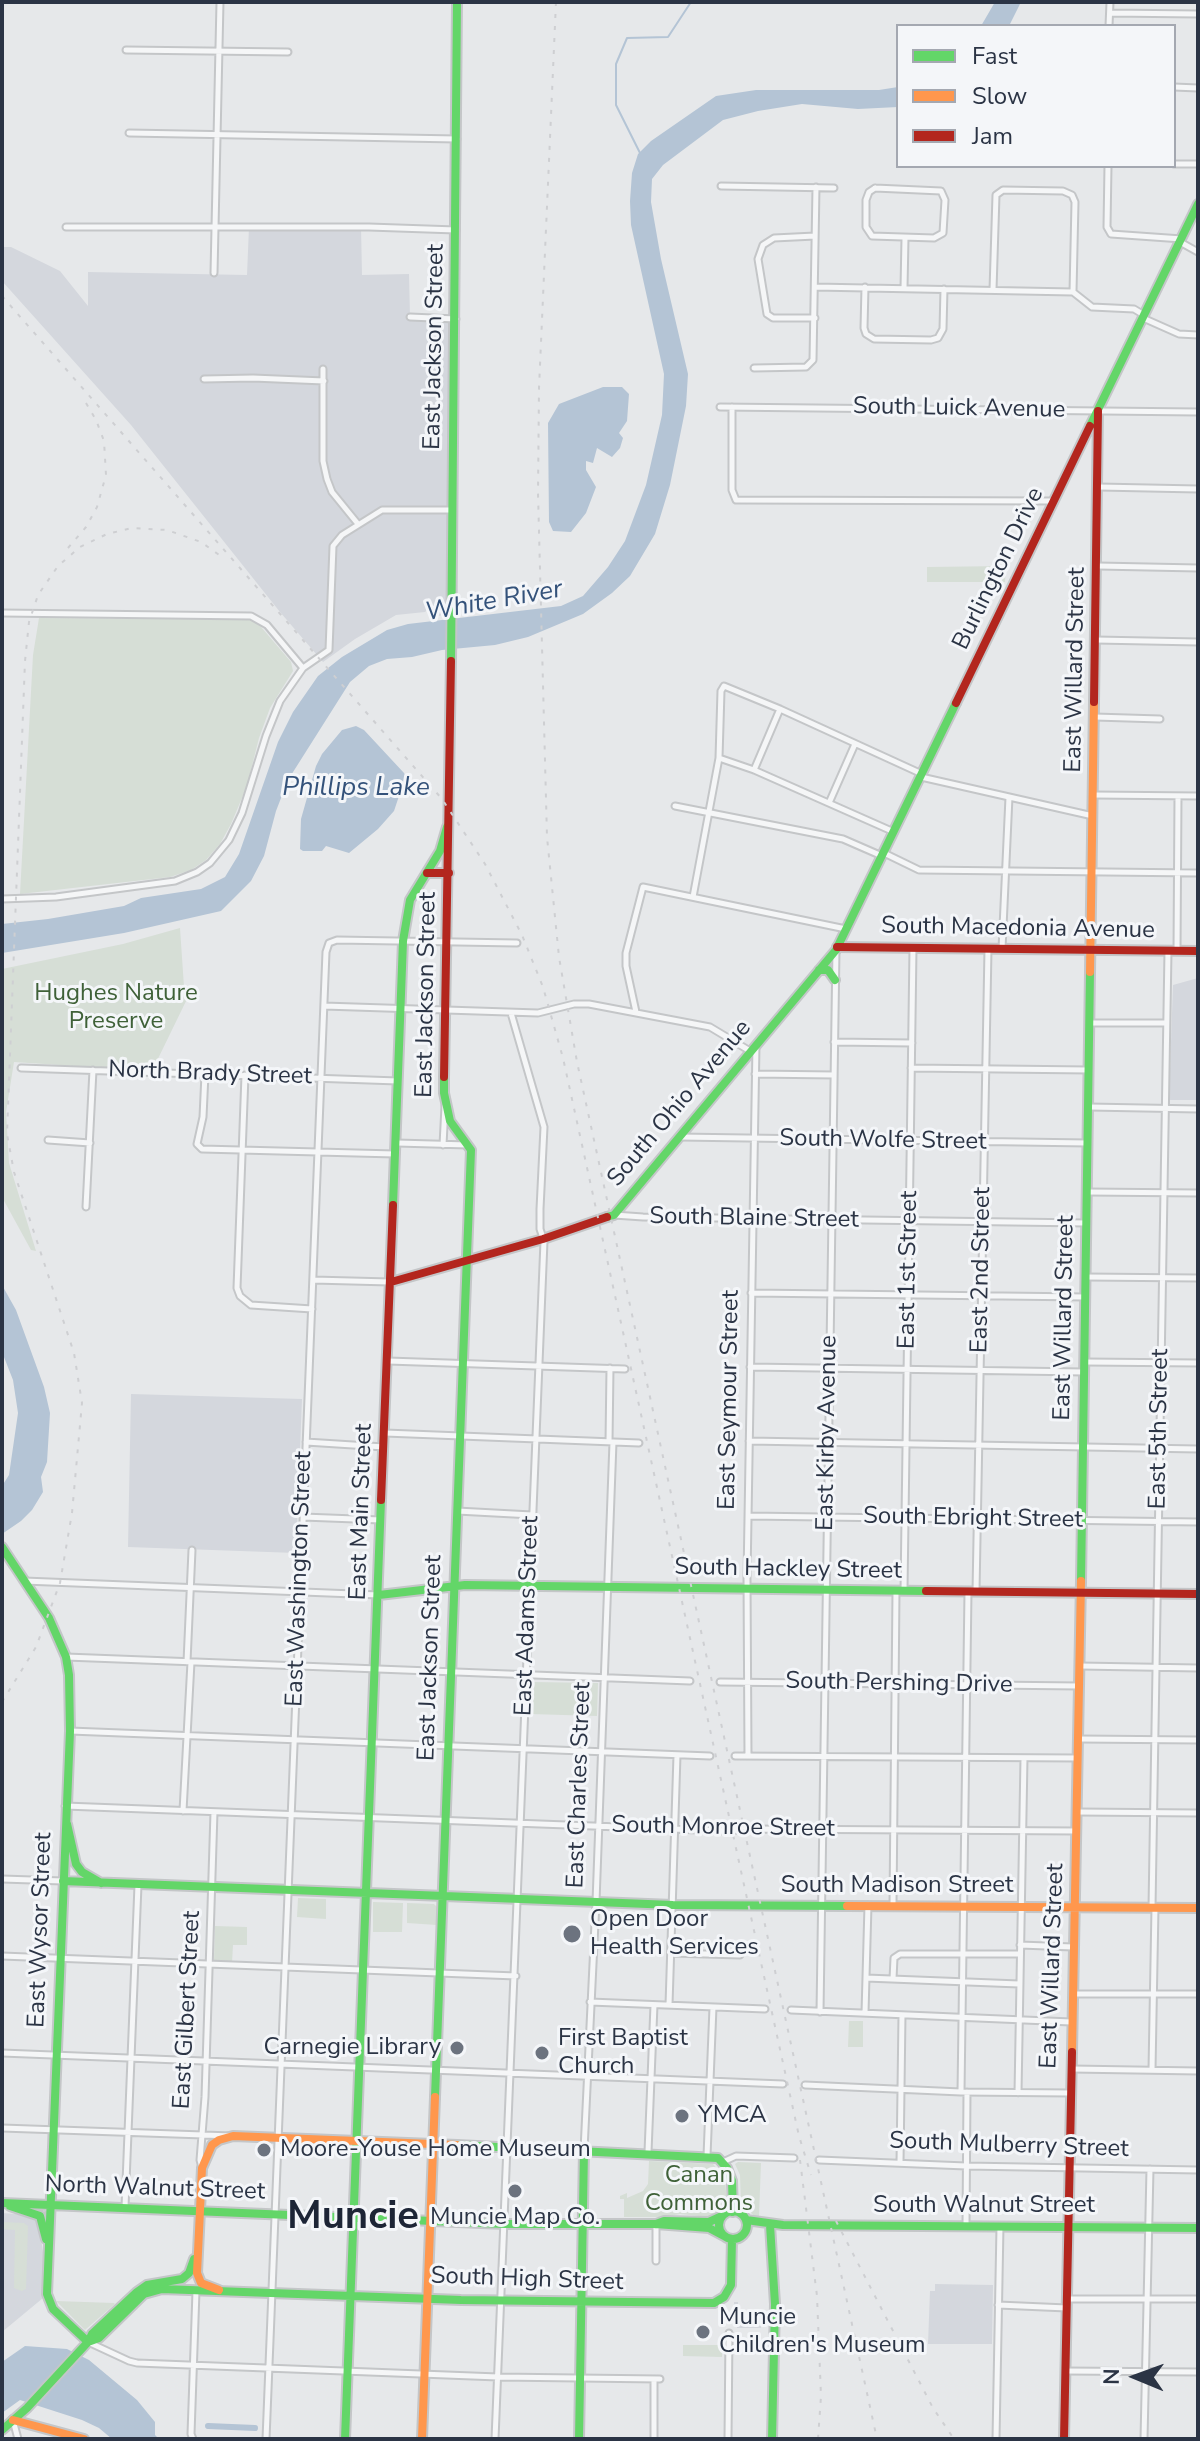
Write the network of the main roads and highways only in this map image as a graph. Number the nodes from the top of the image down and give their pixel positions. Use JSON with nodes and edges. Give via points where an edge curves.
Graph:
{"nodes":[{"id":1,"x":457,"y":2,"type":"edge"},
{"id":2,"x":1198,"y":204,"type":"edge"},
{"id":3,"x":1098,"y":411,"type":"junction"},
{"id":4,"x":449,"y":820,"type":"junction"},
{"id":5,"x":427,"y":873,"type":"junction"},
{"id":6,"x":449,"y":873,"type":"junction"},
{"id":7,"x":836,"y":949,"type":"junction"},
{"id":8,"x":1091,"y":950,"type":"junction"},
{"id":9,"x":1198,"y":951,"type":"edge"},
{"id":10,"x":819,"y":970,"type":"junction"},
{"id":11,"x":835,"y":980,"type":"road end"},
{"id":12,"x":466,"y":1261,"type":"junction"},
{"id":13,"x":391,"y":1282,"type":"junction"},
{"id":14,"x":4,"y":1550,"type":"edge"},
{"id":15,"x":454,"y":1586,"type":"junction"},
{"id":16,"x":1081,"y":1593,"type":"junction"},
{"id":17,"x":1198,"y":1594,"type":"edge"},
{"id":18,"x":379,"y":1595,"type":"junction"},
{"id":19,"x":65,"y":1817,"type":"junction"},
{"id":20,"x":63,"y":1881,"type":"junction"},
{"id":21,"x":102,"y":1884,"type":"junction"},
{"id":22,"x":367,"y":1893,"type":"junction"},
{"id":23,"x":443,"y":1896,"type":"junction"},
{"id":24,"x":1074,"y":1907,"type":"junction"},
{"id":25,"x":1198,"y":1908,"type":"edge"},
{"id":26,"x":358,"y":2141,"type":"junction"},
{"id":27,"x":433,"y":2145,"type":"junction"},
{"id":28,"x":584,"y":2150,"type":"junction"},
{"id":29,"x":2,"y":2203,"type":"edge"},
{"id":30,"x":50,"y":2205,"type":"junction"},
{"id":31,"x":200,"y":2210,"type":"junction"},
{"id":32,"x":729,"y":2213,"type":"junction"},
{"id":33,"x":354,"y":2217,"type":"junction"},
{"id":34,"x":430,"y":2220,"type":"junction"},
{"id":35,"x":746,"y":2220,"type":"junction"},
{"id":36,"x":581,"y":2224,"type":"junction"},
{"id":37,"x":656,"y":2224,"type":"junction"},
{"id":38,"x":770,"y":2225,"type":"junction"},
{"id":39,"x":1068,"y":2226,"type":"junction"},
{"id":40,"x":1198,"y":2228,"type":"edge"},
{"id":41,"x":746,"y":2231,"type":"junction"},
{"id":42,"x":728,"y":2237,"type":"junction"},
{"id":43,"x":198,"y":2240,"type":"junction"},
{"id":44,"x":49,"y":2252,"type":"junction"},
{"id":45,"x":219,"y":2290,"type":"junction"},
{"id":46,"x":351,"y":2295,"type":"junction"},
{"id":47,"x":426,"y":2298,"type":"junction"},
{"id":48,"x":580,"y":2302,"type":"junction"},
{"id":49,"x":88,"y":2342,"type":"junction"},
{"id":50,"x":13,"y":2420,"type":"junction"},
{"id":51,"x":2,"y":2430,"type":"edge"},
{"id":52,"x":84,"y":2439,"type":"edge"},
{"id":53,"x":345,"y":2439,"type":"edge"},
{"id":54,"x":422,"y":2439,"type":"edge"},
{"id":55,"x":579,"y":2439,"type":"edge"},
{"id":56,"x":772,"y":2439,"type":"edge"},
{"id":57,"x":1064,"y":2439,"type":"edge"}],
"edges":[{"from":1,"to":4,"type":"main road","name":"East Jackson Street"},
{"from":2,"to":3,"type":"main road","name":"Burlington Drive"},
{"from":3,"to":7,"type":"main road","name":"Burlington Drive"},
{"from":3,"to":8,"type":"main road","name":"East Willard Street"},
{"from":4,"to":5,"type":"main road","name":"East Main Street"},
{"from":4,"to":6,"type":"main road","name":"East Jackson Street"},
{"from":5,"to":6,"type":"main road"},
{"from":5,"to":13,"type":"main road","name":"East Main Street","via":[[408,905],[403,941]]},
{"from":6,"to":12,"type":"main road","name":"East Jackson Street","via":[[445,1104],[471,1153]]},
{"from":7,"to":8,"type":"main road","name":"South Macedonia Avenue"},
{"from":7,"to":10,"type":"main road","name":"South Ohio Avenue"},
{"from":8,"to":9,"type":"main road","name":"South Macedonia Avenue"},
{"from":8,"to":16,"type":"main road","name":"East Willard Street"},
{"from":10,"to":11,"type":"main road","via":[[828,970]]},
{"from":10,"to":12,"type":"main road","name":"South Ohio Avenue","via":[[614,1215]]},
{"from":12,"to":13,"type":"main road","name":"South Ohio Avenue"},
{"from":12,"to":15,"type":"main road","name":"East Jackson Street"},
{"from":13,"to":18,"type":"main road","name":"East Main Street"},
{"from":14,"to":19,"type":"main road","name":"East Wysor Street","via":[[49,1618],[66,1657],[70,1731]]},
{"from":15,"to":16,"type":"main road","name":"South Hackley Street"},
{"from":15,"to":18,"type":"main road","name":"South Hackley Street"},
{"from":15,"to":23,"type":"main road","name":"East Jackson Street"},
{"from":16,"to":17,"type":"main road","name":"South Hackley Street"},
{"from":16,"to":24,"type":"main road","name":"East Willard Street"},
{"from":18,"to":22,"type":"main road","name":"East Main Street"},
{"from":19,"to":20,"type":"main road","name":"East Wysor Street"},
{"from":19,"to":21,"type":"main road","via":[[76,1864]]},
{"from":20,"to":21,"type":"main road","name":"South Madison Street"},
{"from":20,"to":30,"type":"main road","name":"East Wysor Street"},
{"from":21,"to":22,"type":"main road","name":"South Madison Street"},
{"from":22,"to":23,"type":"main road","name":"South Madison Street"},
{"from":22,"to":26,"type":"main road","name":"East Main Street"},
{"from":23,"to":24,"type":"main road","name":"South Madison Street","via":[[673,1905]]},
{"from":23,"to":27,"type":"main road","name":"East Jackson Street"},
{"from":24,"to":25,"type":"main road","name":"South Madison Street"},
{"from":24,"to":39,"type":"main road","name":"East Willard Street"},
{"from":26,"to":27,"type":"main road"},
{"from":26,"to":31,"type":"main road","name":"East Gilbert Street","via":[[233,2136],[219,2140],[202,2168]]},
{"from":26,"to":33,"type":"main road","name":"East Main Street"},
{"from":27,"to":28,"type":"main road"},
{"from":27,"to":34,"type":"main road","name":"East Jackson Street"},
{"from":28,"to":32,"type":"main road","via":[[707,2156],[723,2162],[732,2181]]},
{"from":28,"to":36,"type":"main road","name":"East Charles Street"},
{"from":29,"to":30,"type":"main road","name":"North Walnut Street"},
{"from":29,"to":44,"type":"main road","via":[[40,2216]]},
{"from":30,"to":31,"type":"main road","name":"North Walnut Street"},
{"from":30,"to":44,"type":"main road","name":"East Wysor Street"},
{"from":31,"to":33,"type":"main road","name":"North Walnut Street"},
{"from":31,"to":43,"type":"main road","name":"East Gilbert Street"},
{"from":32,"to":35,"type":"main road"},
{"from":32,"to":37,"type":"main road","via":[[709,2222]]},
{"from":32,"to":42,"type":"main road","via":[[719,2225]]},
{"from":33,"to":34,"type":"main road"},
{"from":33,"to":46,"type":"main road","name":"East Main Street"},
{"from":34,"to":36,"type":"main road"},
{"from":34,"to":47,"type":"main road","name":"East Jackson Street"},
{"from":35,"to":38,"type":"main road","name":"South Walnut Street"},
{"from":35,"to":41,"type":"main road"},
{"from":36,"to":37,"type":"main road"},
{"from":36,"to":48,"type":"main road","name":"East Charles Street"},
{"from":37,"to":42,"type":"main road","via":[[709,2228]]},
{"from":38,"to":39,"type":"main road","name":"South Walnut Street"},
{"from":38,"to":41,"type":"main road","name":"South Walnut Street"},
{"from":38,"to":56,"type":"main road","via":[[775,2304]]},
{"from":39,"to":40,"type":"main road","name":"South Walnut Street"},
{"from":39,"to":57,"type":"main road","name":"East Willard Street"},
{"from":41,"to":42,"type":"main road"},
{"from":42,"to":48,"type":"main road","name":"South High Street","via":[[729,2291],[719,2301]]},
{"from":43,"to":45,"type":"main road","via":[[198,2278]]},
{"from":43,"to":49,"type":"main road","via":[[186,2277],[142,2287]]},
{"from":44,"to":49,"type":"main road","name":"East Wysor Street","via":[[49,2303]]},
{"from":45,"to":46,"type":"main road","name":"South High Street"},
{"from":45,"to":49,"type":"main road","name":"South High Street","via":[[150,2291]]},
{"from":46,"to":47,"type":"main road","name":"South High Street"},
{"from":46,"to":53,"type":"main road","name":"East Main Street"},
{"from":47,"to":48,"type":"main road","name":"South High Street"},
{"from":47,"to":54,"type":"main road","name":"East Jackson Street"},
{"from":48,"to":55,"type":"main road","name":"East Charles Street"},
{"from":49,"to":50,"type":"main road"},
{"from":50,"to":51,"type":"main road"},
{"from":50,"to":52,"type":"main road"}]}
